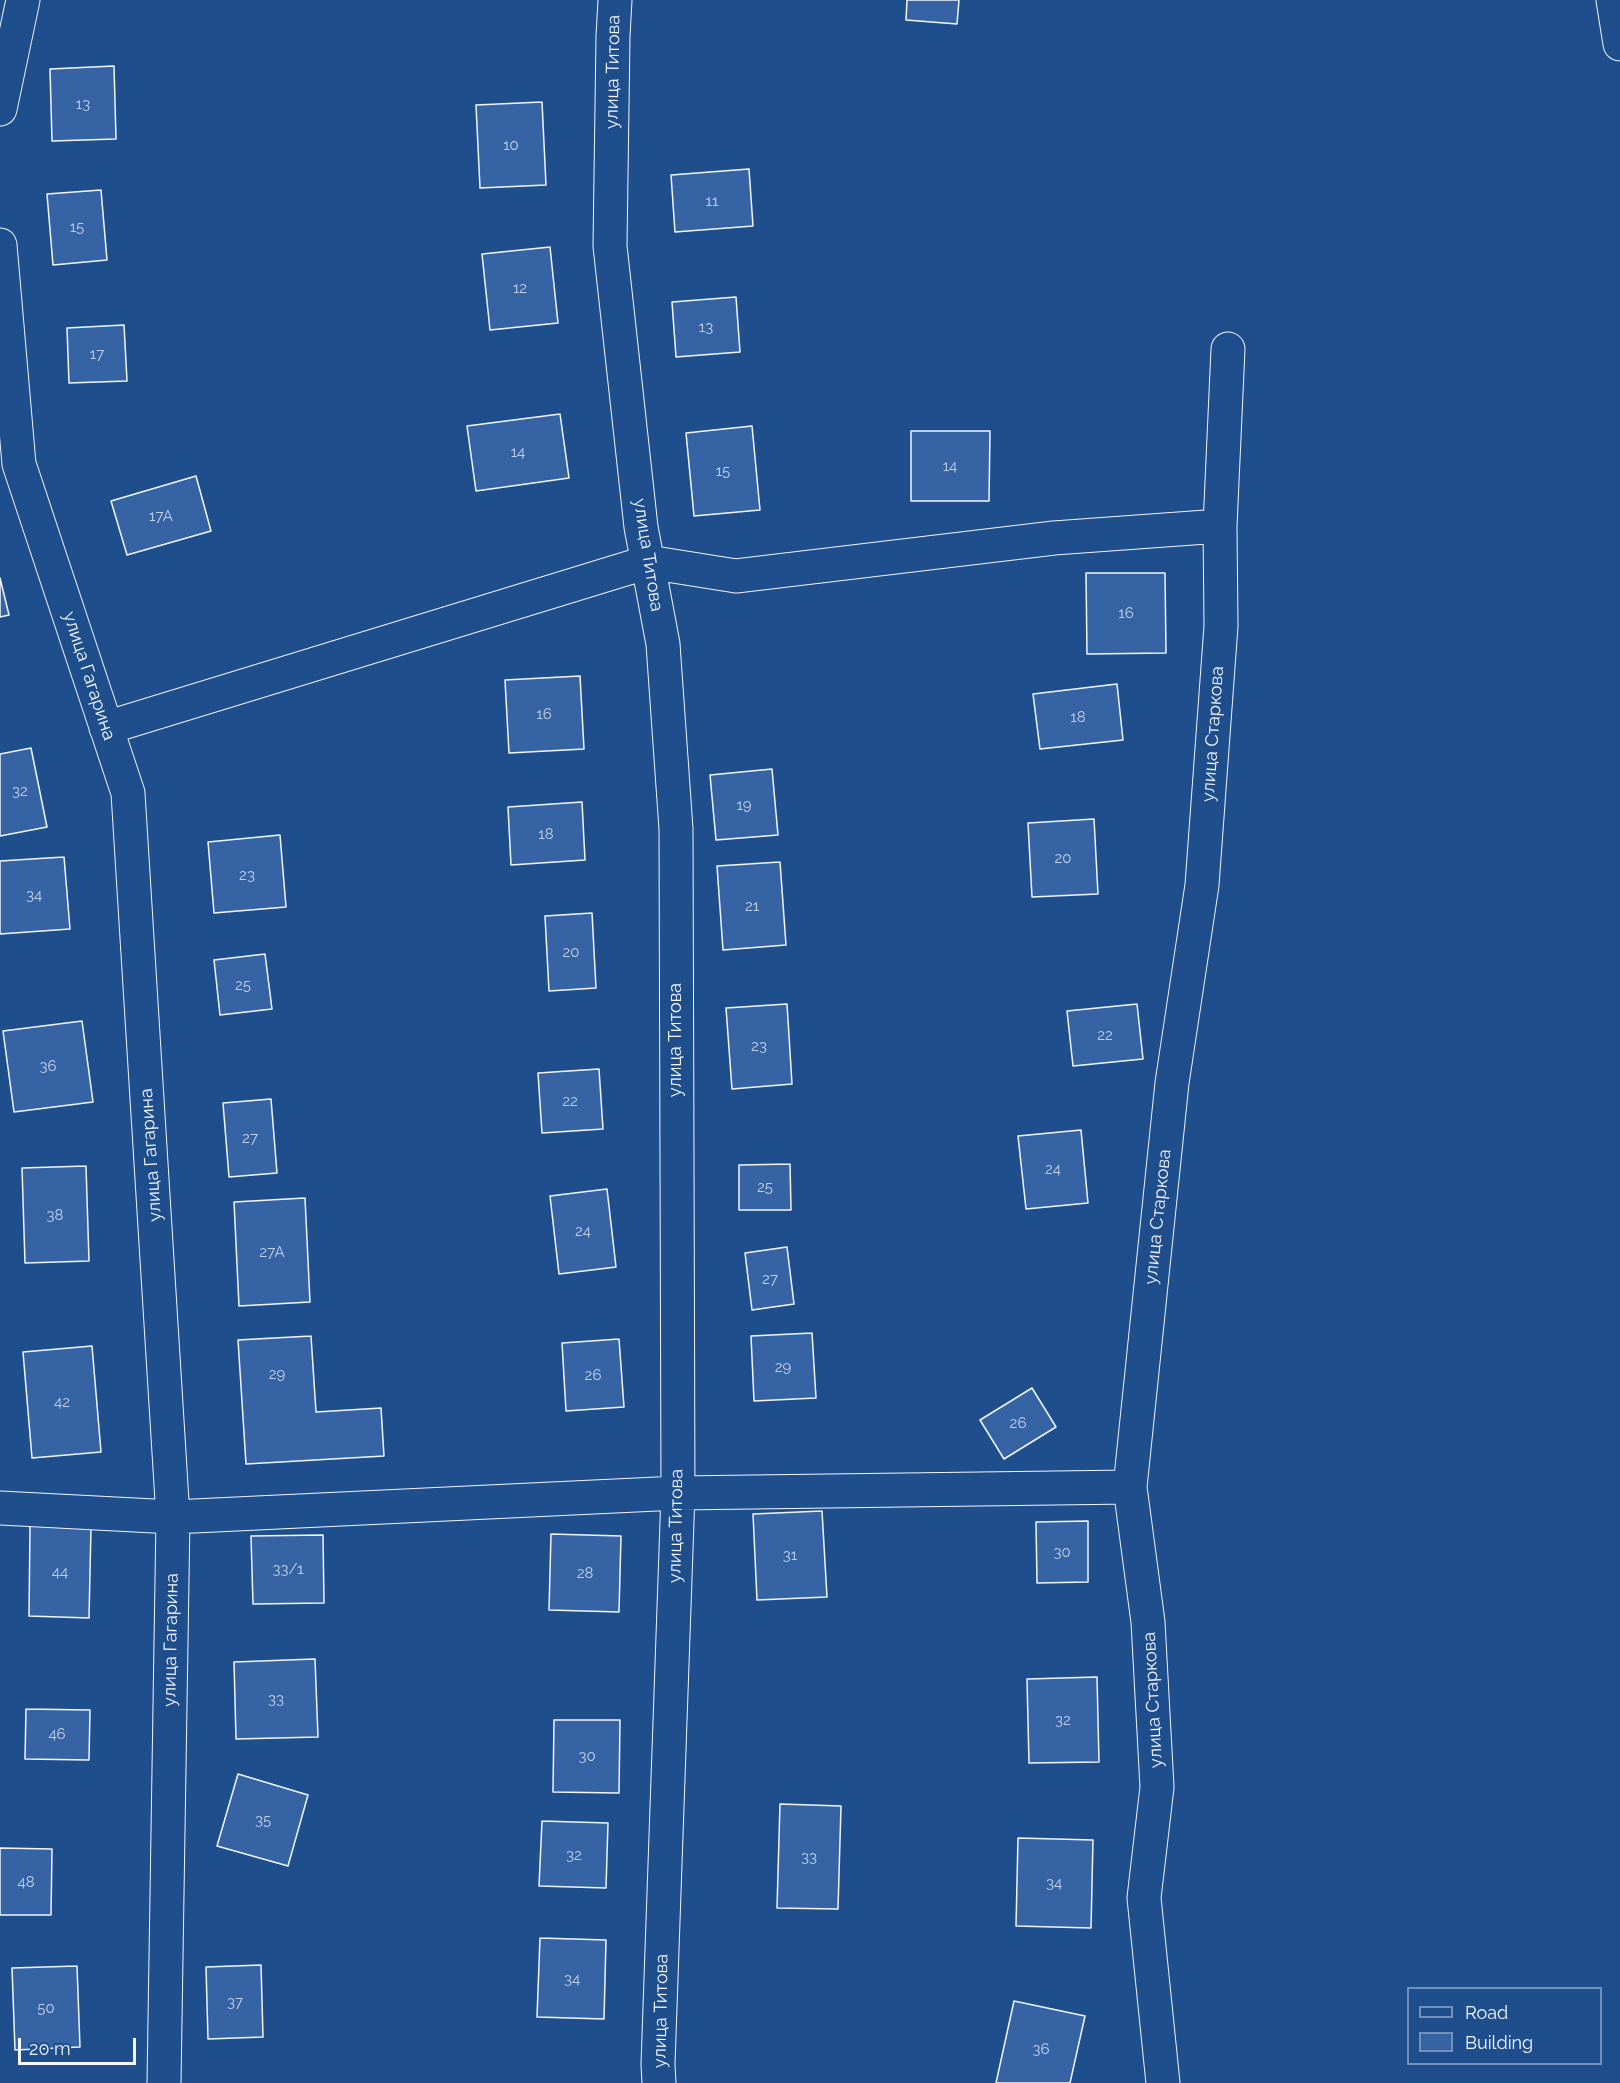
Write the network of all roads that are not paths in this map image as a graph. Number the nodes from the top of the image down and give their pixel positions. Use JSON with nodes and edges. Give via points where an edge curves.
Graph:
{"nodes":[{"id":1,"x":23,"y":0,"type":"edge"},
{"id":2,"x":615,"y":0,"type":"edge"},
{"id":3,"x":1613,"y":0,"type":"edge"},
{"id":4,"x":1620,"y":44,"type":"edge"},
{"id":5,"x":0,"y":109,"type":"edge"},
{"id":6,"x":0,"y":245,"type":"edge"},
{"id":7,"x":1228,"y":350,"type":"dead end"},
{"id":8,"x":1220,"y":526,"type":"junction"},
{"id":9,"x":648,"y":562,"type":"junction"},
{"id":10,"x":106,"y":728,"type":"junction"},
{"id":11,"x":1130,"y":1487,"type":"junction"},
{"id":12,"x":678,"y":1493,"type":"junction"},
{"id":13,"x":0,"y":1508,"type":"edge"},
{"id":14,"x":173,"y":1517,"type":"junction"},
{"id":15,"x":164,"y":2083,"type":"edge"},
{"id":16,"x":659,"y":2083,"type":"edge"},
{"id":17,"x":1163,"y":2083,"type":"edge"}],
"edges":[{"from":1,"to":5,"type":"street"},
{"from":2,"to":9,"type":"street","name":"улица Титова","via":[[610,246]]},
{"from":3,"to":4,"type":"street"},
{"from":6,"to":10,"type":"street","name":"улица Гагарина","via":[[19,464]]},
{"from":7,"to":8,"type":"street","name":"улица Старкова"},
{"from":8,"to":9,"type":"street","via":[[1054,538],[736,576]]},
{"from":8,"to":11,"type":"street","name":"улица Старкова","via":[[1221,626],[1202,885],[1172,1083]]},
{"from":9,"to":10,"type":"street"},
{"from":9,"to":12,"type":"street","name":"улица Титова","via":[[663,644],[676,829]]},
{"from":10,"to":14,"type":"street","name":"улица Гагарина","via":[[128,793]]},
{"from":11,"to":12,"type":"street"},
{"from":11,"to":17,"type":"street","name":"улица Старкова","via":[[1148,1622],[1156,1763],[1157,1787],[1144,1898]]},
{"from":12,"to":14,"type":"street"},
{"from":12,"to":16,"type":"street","name":"улица Титова"},
{"from":13,"to":14,"type":"street"},
{"from":14,"to":15,"type":"street","name":"улица Гагарина"}]}
